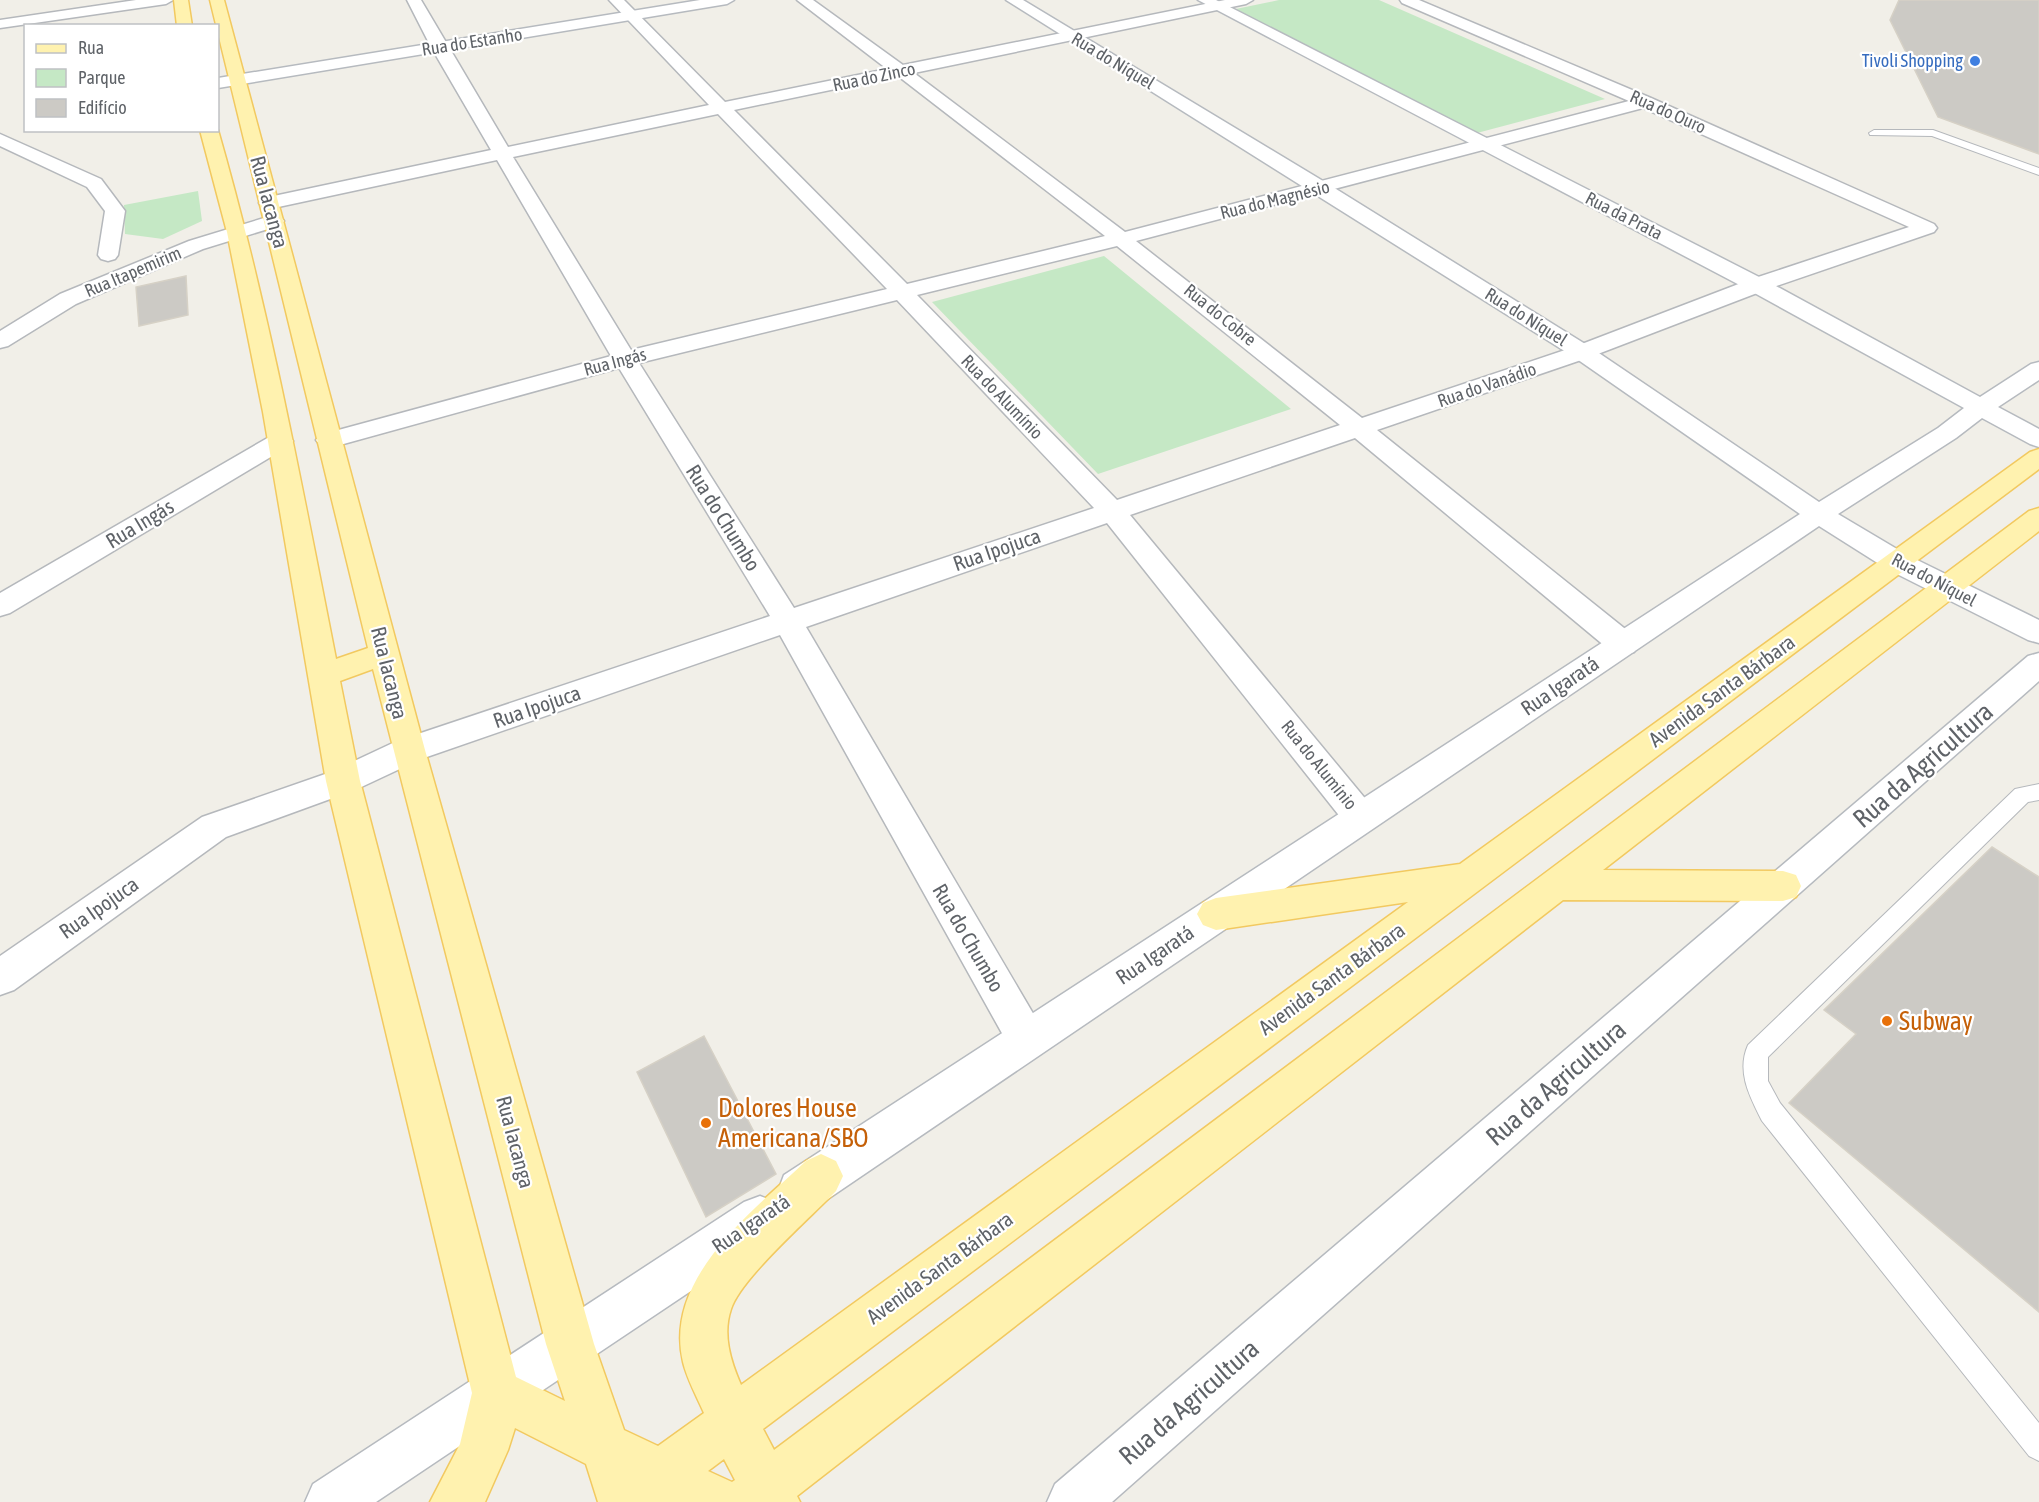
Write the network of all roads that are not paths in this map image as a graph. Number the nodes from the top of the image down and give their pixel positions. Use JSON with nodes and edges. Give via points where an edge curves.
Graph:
{"nodes":[{"id":1,"x":166,"y":0,"type":"edge"},
{"id":2,"x":180,"y":0,"type":"edge"},
{"id":3,"x":217,"y":0,"type":"edge"},
{"id":4,"x":414,"y":0,"type":"edge"},
{"id":5,"x":727,"y":0,"type":"edge"},
{"id":6,"x":804,"y":0,"type":"edge"},
{"id":7,"x":1013,"y":0,"type":"edge"},
{"id":8,"x":1246,"y":0,"type":"edge"},
{"id":9,"x":1407,"y":0,"type":"edge"},
{"id":10,"x":1211,"y":3,"type":"edge"},
{"id":11,"x":623,"y":8,"type":"edge"},
{"id":12,"x":0,"y":24,"type":"edge"},
{"id":13,"x":185,"y":24,"type":"edge"},
{"id":14,"x":1072,"y":36,"type":"junction"},
{"id":15,"x":439,"y":47,"type":"junction"},
{"id":16,"x":902,"y":71,"type":"junction"},
{"id":17,"x":227,"y":81,"type":"edge"},
{"id":18,"x":1645,"y":102,"type":"junction"},
{"id":19,"x":722,"y":109,"type":"junction"},
{"id":20,"x":210,"y":132,"type":"edge"},
{"id":21,"x":1874,"y":133,"type":"dead end"},
{"id":22,"x":0,"y":139,"type":"edge"},
{"id":23,"x":1483,"y":144,"type":"junction"},
{"id":24,"x":503,"y":152,"type":"junction"},
{"id":25,"x":2039,"y":172,"type":"edge"},
{"id":26,"x":1321,"y":188,"type":"junction"},
{"id":27,"x":271,"y":212,"type":"junction"},
{"id":28,"x":233,"y":220,"type":"junction"},
{"id":29,"x":1928,"y":228,"type":"joint"},
{"id":30,"x":1124,"y":238,"type":"junction"},
{"id":31,"x":108,"y":255,"type":"junction"},
{"id":32,"x":1757,"y":285,"type":"junction"},
{"id":33,"x":903,"y":293,"type":"junction"},
{"id":34,"x":68,"y":299,"type":"junction"},
{"id":35,"x":0,"y":341,"type":"edge"},
{"id":36,"x":1581,"y":352,"type":"junction"},
{"id":37,"x":625,"y":359,"type":"junction"},
{"id":38,"x":2039,"y":369,"type":"edge"},
{"id":39,"x":321,"y":400,"type":"junction"},
{"id":40,"x":1980,"y":408,"type":"junction"},
{"id":41,"x":1362,"y":428,"type":"junction"},
{"id":42,"x":279,"y":435,"type":"junction"},
{"id":43,"x":329,"y":440,"type":"junction"},
{"id":44,"x":2039,"y":440,"type":"edge"},
{"id":45,"x":2039,"y":457,"type":"edge"},
{"id":46,"x":1112,"y":512,"type":"junction"},
{"id":47,"x":1819,"y":514,"type":"junction"},
{"id":48,"x":2039,"y":517,"type":"edge"},
{"id":49,"x":1897,"y":561,"type":"junction"},
{"id":50,"x":1944,"y":587,"type":"junction"},
{"id":51,"x":0,"y":606,"type":"edge"},
{"id":52,"x":788,"y":622,"type":"junction"},
{"id":53,"x":2039,"y":633,"type":"edge"},
{"id":54,"x":1623,"y":644,"type":"junction"},
{"id":55,"x":385,"y":653,"type":"junction"},
{"id":56,"x":2039,"y":664,"type":"edge"},
{"id":57,"x":324,"y":675,"type":"junction"},
{"id":58,"x":409,"y":750,"type":"junction"},
{"id":59,"x":343,"y":781,"type":"junction"},
{"id":60,"x":2039,"y":792,"type":"edge"},
{"id":61,"x":1361,"y":818,"type":"junction"},
{"id":62,"x":1469,"y":878,"type":"junction"},
{"id":63,"x":1555,"y":885,"type":"junction"},
{"id":64,"x":1783,"y":886,"type":"junction"},
{"id":65,"x":1216,"y":914,"type":"junction"},
{"id":66,"x":0,"y":978,"type":"edge"},
{"id":67,"x":1027,"y":1040,"type":"junction"},
{"id":68,"x":821,"y":1176,"type":"junction"},
{"id":69,"x":570,"y":1344,"type":"junction"},
{"id":70,"x":496,"y":1392,"type":"junction"},
{"id":71,"x":732,"y":1422,"type":"junction"},
{"id":72,"x":2039,"y":1446,"type":"edge"},
{"id":73,"x":605,"y":1447,"type":"junction"},
{"id":74,"x":642,"y":1488,"type":"edge"},
{"id":75,"x":762,"y":1497,"type":"edge"},
{"id":76,"x":331,"y":1502,"type":"edge"},
{"id":77,"x":456,"y":1502,"type":"edge"},
{"id":78,"x":716,"y":1502,"type":"edge"},
{"id":79,"x":1073,"y":1502,"type":"edge"}],
"edges":[{"from":1,"to":12,"type":"street"},
{"from":2,"to":13,"type":"main road"},
{"from":3,"to":17,"type":"main road","name":"Rua Iacanga"},
{"from":4,"to":15,"type":"street","name":"Rua do Chumbo"},
{"from":5,"to":11,"type":"street","name":"Rua do Estanho"},
{"from":6,"to":16,"type":"street","name":"Rua do Cobre"},
{"from":7,"to":14,"type":"street","name":"Rua do Níquel"},
{"from":8,"to":10,"type":"street","name":"Rua do Zinco"},
{"from":9,"to":18,"type":"street","name":"Rua do Ouro"},
{"from":10,"to":14,"type":"street","name":"Rua do Zinco"},
{"from":10,"to":23,"type":"street","name":"Rua da Prata"},
{"from":11,"to":15,"type":"street","name":"Rua do Estanho"},
{"from":11,"to":19,"type":"street","name":"Rua do Alumínio"},
{"from":14,"to":16,"type":"street","name":"Rua do Zinco"},
{"from":14,"to":26,"type":"street","name":"Rua do Níquel"},
{"from":15,"to":17,"type":"street","name":"Rua do Estanho"},
{"from":15,"to":24,"type":"street","name":"Rua do Chumbo"},
{"from":16,"to":19,"type":"street","name":"Rua do Zinco"},
{"from":16,"to":30,"type":"street","name":"Rua do Cobre"},
{"from":17,"to":27,"type":"main road","name":"Rua Iacanga"},
{"from":18,"to":23,"type":"street","name":"Rua do Magnésio"},
{"from":18,"to":29,"type":"street","name":"Rua do Ouro"},
{"from":19,"to":24,"type":"street","name":"Rua do Zinco"},
{"from":19,"to":33,"type":"street","name":"Rua do Alumínio"},
{"from":20,"to":28,"type":"main road","name":"Rua Iacanga"},
{"from":21,"to":25,"type":"lane","via":[[1933,133]]},
{"from":22,"to":31,"type":"street","via":[[94,183],[115,210]]},
{"from":23,"to":26,"type":"street","name":"Rua do Magnésio"},
{"from":23,"to":32,"type":"street","name":"Rua da Prata"},
{"from":24,"to":27,"type":"street","name":"Rua Itapemirim"},
{"from":24,"to":37,"type":"street","name":"Rua do Chumbo"},
{"from":26,"to":30,"type":"street","name":"Rua do Magnésio"},
{"from":26,"to":36,"type":"street","name":"Rua do Níquel"},
{"from":27,"to":28,"type":"street","name":"Rua Itapemirim"},
{"from":27,"to":28,"type":"main road"},
{"from":27,"to":39,"type":"main road","name":"Rua Iacanga"},
{"from":28,"to":31,"type":"street","name":"Rua Itapemirim"},
{"from":28,"to":34,"type":"street","name":"Rua Itapemirim","via":[[196,246]]},
{"from":28,"to":42,"type":"main road","name":"Rua Iacanga"},
{"from":29,"to":32,"type":"street","name":"Rua do Vanádio"},
{"from":30,"to":33,"type":"street","name":"Rua do Magnésio"},
{"from":30,"to":41,"type":"street","name":"Rua do Cobre"},
{"from":31,"to":34,"type":"street"},
{"from":32,"to":36,"type":"street","name":"Rua do Vanádio"},
{"from":32,"to":40,"type":"street","name":"Rua da Prata"},
{"from":33,"to":37,"type":"street","name":"Rua Ingás"},
{"from":33,"to":46,"type":"street","name":"Rua do Alumínio"},
{"from":34,"to":35,"type":"street","name":"Rua Itapemirim"},
{"from":36,"to":41,"type":"street","name":"Rua do Vanádio"},
{"from":36,"to":47,"type":"street","name":"Rua do Níquel"},
{"from":37,"to":43,"type":"street","name":"Rua Ingás"},
{"from":37,"to":52,"type":"street","name":"Rua do Chumbo"},
{"from":38,"to":40,"type":"street","name":"Rua Igaratá"},
{"from":39,"to":42,"type":"main road"},
{"from":39,"to":43,"type":"main road","name":"Rua Iacanga"},
{"from":40,"to":44,"type":"street","name":"Rua da Prata"},
{"from":40,"to":47,"type":"street","name":"Rua Igaratá"},
{"from":41,"to":46,"type":"street","name":"Rua do Vanádio"},
{"from":41,"to":54,"type":"street","name":"Rua do Cobre"},
{"from":42,"to":43,"type":"main road"},
{"from":42,"to":51,"type":"street","name":"Rua Ingás"},
{"from":42,"to":57,"type":"main road","name":"Rua Iacanga"},
{"from":43,"to":55,"type":"main road","name":"Rua Iacanga"},
{"from":45,"to":49,"type":"main road","name":"Avenida Santa Bárbara"},
{"from":46,"to":52,"type":"street","name":"Rua Ipojuca"},
{"from":46,"to":61,"type":"street","name":"Rua do Alumínio"},
{"from":47,"to":49,"type":"street","name":"Rua do Níquel"},
{"from":47,"to":54,"type":"street","name":"Rua Igaratá"},
{"from":48,"to":50,"type":"main road"},
{"from":49,"to":50,"type":"street","name":"Rua do Níquel"},
{"from":49,"to":62,"type":"main road","name":"Avenida Santa Bárbara"},
{"from":50,"to":53,"type":"street","name":"Rua do Níquel"},
{"from":50,"to":63,"type":"main road"},
{"from":52,"to":58,"type":"street","name":"Rua Ipojuca"},
{"from":52,"to":67,"type":"street","name":"Rua do Chumbo"},
{"from":54,"to":61,"type":"street","name":"Rua Igaratá"},
{"from":55,"to":57,"type":"main road"},
{"from":55,"to":58,"type":"main road","name":"Rua Iacanga"},
{"from":56,"to":64,"type":"street","name":"Rua da Agricultura"},
{"from":57,"to":59,"type":"main road","name":"Rua Iacanga"},
{"from":58,"to":59,"type":"street","name":"Rua Ipojuca"},
{"from":58,"to":69,"type":"main road","name":"Rua Iacanga"},
{"from":59,"to":66,"type":"street","name":"Rua Ipojuca","via":[[214,827]]},
{"from":59,"to":70,"type":"main road","name":"Rua Iacanga"},
{"from":60,"to":72,"type":"lane","via":[[2022,795],[1756,1053],[1756,1083],[1771,1112]]},
{"from":61,"to":65,"type":"street","name":"Rua Igaratá"},
{"from":62,"to":65,"type":"main road"},
{"from":62,"to":71,"type":"main road","name":"Avenida Santa Bárbara"},
{"from":63,"to":64,"type":"main road"},
{"from":63,"to":75,"type":"main road"},
{"from":64,"to":79,"type":"street","name":"Rua da Agricultura"},
{"from":65,"to":67,"type":"street","name":"Rua Igaratá"},
{"from":67,"to":68,"type":"street","name":"Rua Igaratá"},
{"from":68,"to":69,"type":"street","name":"Rua Igaratá"},
{"from":68,"to":71,"type":"main road","via":[[736,1260],[707,1310],[707,1362]]},
{"from":69,"to":70,"type":"street","name":"Rua Igaratá"},
{"from":69,"to":73,"type":"main road","name":"Rua Iacanga"},
{"from":70,"to":73,"type":"main road"},
{"from":70,"to":76,"type":"street","name":"Rua Igaratá"},
{"from":70,"to":77,"type":"main road","via":[[492,1427],[477,1466]]},
{"from":71,"to":74,"type":"main road","name":"Avenida Santa Bárbara"},
{"from":71,"to":75,"type":"main road"},
{"from":73,"to":74,"type":"main road","name":"Rua Iacanga"},
{"from":74,"to":78,"type":"main road"}]}
